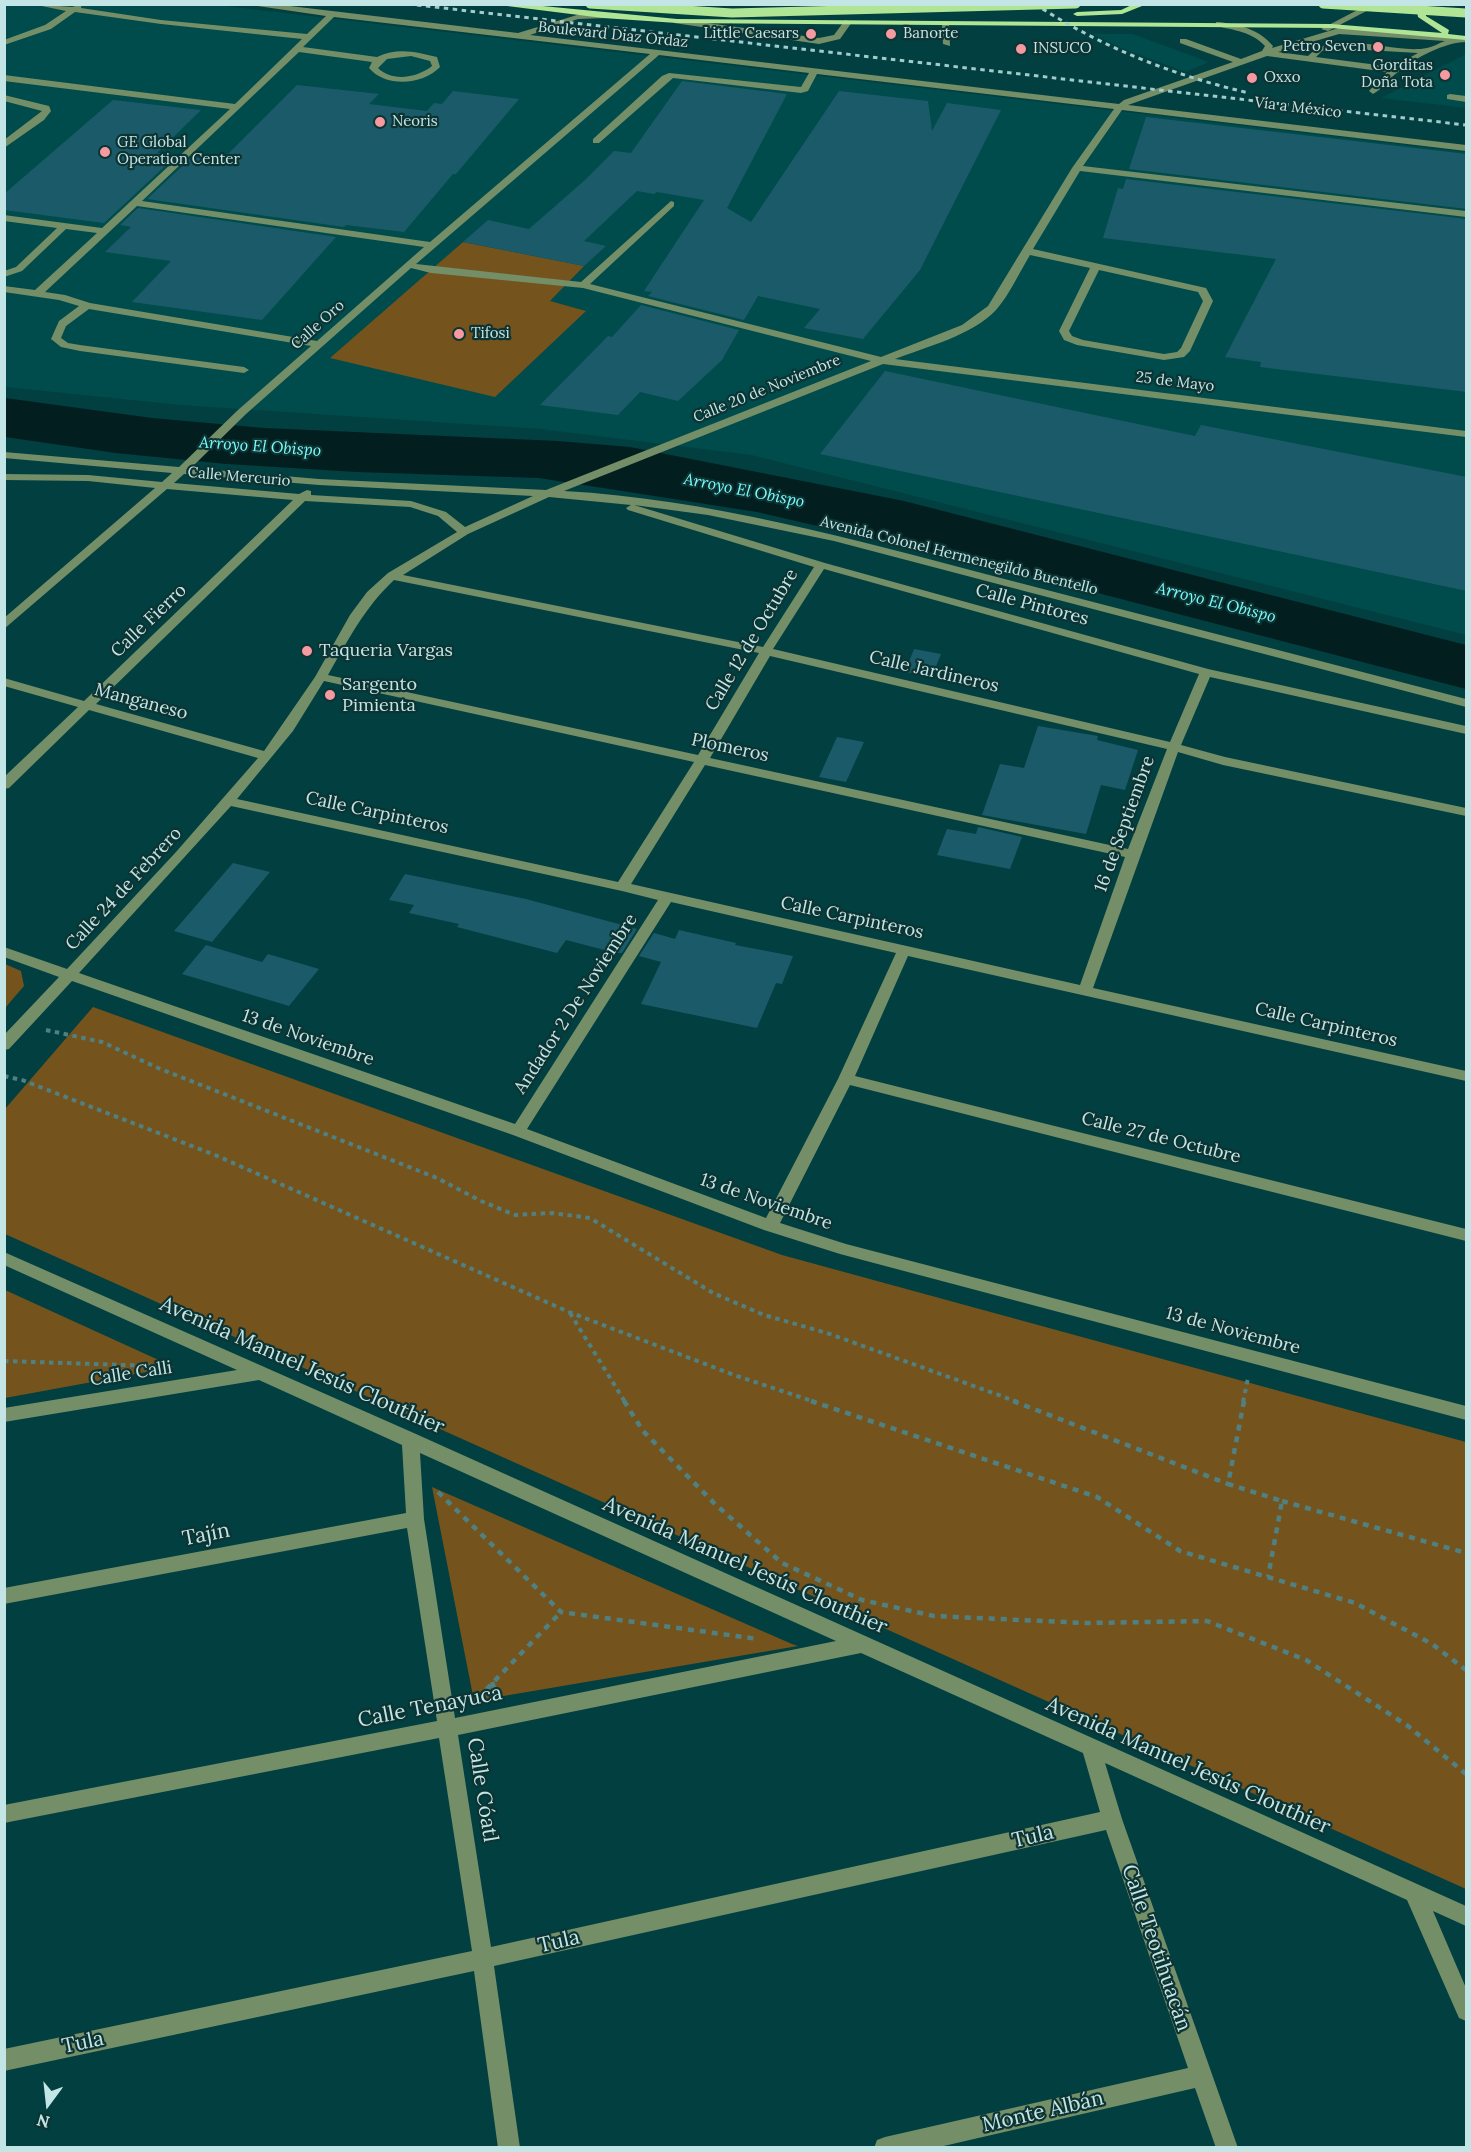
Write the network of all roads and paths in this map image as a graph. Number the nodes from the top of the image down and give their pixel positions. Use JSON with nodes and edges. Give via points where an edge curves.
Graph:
{"nodes":[{"id":1,"x":36,"y":4,"type":"edge"},
{"id":2,"x":248,"y":4,"type":"edge"},
{"id":3,"x":495,"y":4,"type":"edge"},
{"id":4,"x":590,"y":4,"type":"edge"},
{"id":5,"x":983,"y":4,"type":"edge"},
{"id":6,"x":1076,"y":4,"type":"edge"},
{"id":7,"x":1143,"y":4,"type":"edge"},
{"id":8,"x":1323,"y":4,"type":"edge"},
{"id":9,"x":1376,"y":4,"type":"edge"},
{"id":10,"x":1425,"y":4,"type":"edge"},
{"id":11,"x":78,"y":7,"type":"edge"},
{"id":12,"x":1467,"y":13,"type":"edge"},
{"id":13,"x":332,"y":14,"type":"junction"},
{"id":14,"x":603,"y":16,"type":"junction"},
{"id":15,"x":677,"y":21,"type":"junction"},
{"id":16,"x":848,"y":22,"type":"junction"},
{"id":17,"x":950,"y":24,"type":"junction"},
{"id":18,"x":1219,"y":24,"type":"junction"},
{"id":19,"x":557,"y":25,"type":"junction"},
{"id":20,"x":1331,"y":26,"type":"junction"},
{"id":21,"x":309,"y":37,"type":"junction"},
{"id":22,"x":506,"y":37,"type":"junction"},
{"id":23,"x":1462,"y":39,"type":"edge"},
{"id":24,"x":1183,"y":41,"type":"dead end"},
{"id":25,"x":4,"y":43,"type":"edge"},
{"id":26,"x":947,"y":44,"type":"dead end"},
{"id":27,"x":598,"y":47,"type":"junction"},
{"id":28,"x":297,"y":49,"type":"junction"},
{"id":29,"x":1427,"y":51,"type":"junction"},
{"id":30,"x":656,"y":53,"type":"junction"},
{"id":31,"x":1268,"y":53,"type":"junction"},
{"id":32,"x":378,"y":60,"type":"junction"},
{"id":33,"x":1309,"y":60,"type":"junction"},
{"id":34,"x":1242,"y":62,"type":"junction"},
{"id":35,"x":1394,"y":70,"type":"junction"},
{"id":36,"x":814,"y":71,"type":"junction"},
{"id":37,"x":4,"y":78,"type":"edge"},
{"id":38,"x":1373,"y":91,"type":"dead end"},
{"id":39,"x":1450,"y":97,"type":"dead end"},
{"id":40,"x":4,"y":98,"type":"edge"},
{"id":41,"x":1467,"y":99,"type":"edge"},
{"id":42,"x":1123,"y":105,"type":"junction"},
{"id":43,"x":237,"y":107,"type":"junction"},
{"id":44,"x":596,"y":141,"type":"dead end"},
{"id":45,"x":1467,"y":142,"type":"edge"},
{"id":46,"x":4,"y":146,"type":"edge"},
{"id":47,"x":1467,"y":148,"type":"edge"},
{"id":48,"x":1077,"y":168,"type":"junction"},
{"id":49,"x":135,"y":203,"type":"junction"},
{"id":50,"x":671,"y":204,"type":"dead end"},
{"id":51,"x":1467,"y":214,"type":"edge"},
{"id":52,"x":4,"y":218,"type":"edge"},
{"id":53,"x":64,"y":226,"type":"junction"},
{"id":54,"x":105,"y":231,"type":"junction"},
{"id":55,"x":432,"y":245,"type":"junction"},
{"id":56,"x":1028,"y":251,"type":"junction"},
{"id":57,"x":409,"y":265,"type":"junction"},
{"id":58,"x":1095,"y":268,"type":"junction"},
{"id":59,"x":4,"y":274,"type":"edge"},
{"id":60,"x":582,"y":285,"type":"junction"},
{"id":61,"x":4,"y":289,"type":"edge"},
{"id":62,"x":38,"y":293,"type":"junction"},
{"id":63,"x":88,"y":306,"type":"junction"},
{"id":64,"x":319,"y":344,"type":"junction"},
{"id":65,"x":880,"y":360,"type":"junction"},
{"id":66,"x":244,"y":370,"type":"dead end"},
{"id":67,"x":1467,"y":434,"type":"edge"},
{"id":68,"x":4,"y":455,"type":"edge"},
{"id":69,"x":96,"y":463,"type":"junction"},
{"id":70,"x":185,"y":467,"type":"junction"},
{"id":71,"x":88,"y":478,"type":"junction"},
{"id":72,"x":7,"y":479,"type":"edge"},
{"id":73,"x":319,"y":482,"type":"junction"},
{"id":74,"x":164,"y":485,"type":"junction"},
{"id":75,"x":549,"y":493,"type":"junction"},
{"id":76,"x":593,"y":496,"type":"junction"},
{"id":77,"x":303,"y":498,"type":"junction"},
{"id":78,"x":464,"y":532,"type":"junction"},
{"id":79,"x":821,"y":566,"type":"junction"},
{"id":80,"x":392,"y":576,"type":"junction"},
{"id":81,"x":4,"y":625,"type":"edge"},
{"id":82,"x":766,"y":651,"type":"junction"},
{"id":83,"x":1206,"y":672,"type":"junction"},
{"id":84,"x":321,"y":677,"type":"junction"},
{"id":85,"x":4,"y":682,"type":"edge"},
{"id":86,"x":1467,"y":703,"type":"edge"},
{"id":87,"x":86,"y":706,"type":"junction"},
{"id":88,"x":1467,"y":730,"type":"edge"},
{"id":89,"x":1172,"y":746,"type":"junction"},
{"id":90,"x":267,"y":756,"type":"junction"},
{"id":91,"x":702,"y":760,"type":"junction"},
{"id":92,"x":4,"y":785,"type":"edge"},
{"id":93,"x":228,"y":801,"type":"junction"},
{"id":94,"x":1467,"y":812,"type":"edge"},
{"id":95,"x":1132,"y":854,"type":"junction"},
{"id":96,"x":622,"y":886,"type":"junction"},
{"id":97,"x":667,"y":897,"type":"junction"},
{"id":98,"x":904,"y":950,"type":"junction"},
{"id":99,"x":4,"y":952,"type":"edge"},
{"id":100,"x":69,"y":976,"type":"junction"},
{"id":101,"x":1085,"y":990,"type":"junction"},
{"id":102,"x":24,"y":1024,"type":"junction"},
{"id":103,"x":4,"y":1044,"type":"edge"},
{"id":104,"x":4,"y":1076,"type":"edge"},
{"id":105,"x":1467,"y":1076,"type":"edge"},
{"id":106,"x":846,"y":1079,"type":"junction"},
{"id":107,"x":518,"y":1131,"type":"junction"},
{"id":108,"x":770,"y":1226,"type":"junction"},
{"id":109,"x":1467,"y":1234,"type":"edge"},
{"id":110,"x":4,"y":1258,"type":"edge"},
{"id":111,"x":569,"y":1312,"type":"junction"},
{"id":112,"x":1254,"y":1357,"type":"junction"},
{"id":113,"x":4,"y":1361,"type":"edge"},
{"id":114,"x":162,"y":1366,"type":"dead end"},
{"id":115,"x":263,"y":1373,"type":"junction"},
{"id":116,"x":1467,"y":1413,"type":"edge"},
{"id":117,"x":4,"y":1415,"type":"edge"},
{"id":118,"x":410,"y":1439,"type":"junction"},
{"id":119,"x":414,"y":1465,"type":"junction"},
{"id":120,"x":1228,"y":1484,"type":"junction"},
{"id":121,"x":1282,"y":1501,"type":"junction"},
{"id":122,"x":416,"y":1519,"type":"junction"},
{"id":123,"x":1467,"y":1553,"type":"edge"},
{"id":124,"x":1268,"y":1577,"type":"junction"},
{"id":125,"x":4,"y":1596,"type":"edge"},
{"id":126,"x":561,"y":1612,"type":"junction"},
{"id":127,"x":769,"y":1641,"type":"dead end"},
{"id":128,"x":863,"y":1644,"type":"junction"},
{"id":129,"x":1467,"y":1670,"type":"edge"},
{"id":130,"x":474,"y":1701,"type":"dead end"},
{"id":131,"x":448,"y":1728,"type":"junction"},
{"id":132,"x":1091,"y":1747,"type":"junction"},
{"id":133,"x":1467,"y":1774,"type":"edge"},
{"id":134,"x":4,"y":1814,"type":"edge"},
{"id":135,"x":1112,"y":1819,"type":"junction"},
{"id":136,"x":1414,"y":1892,"type":"junction"},
{"id":137,"x":1467,"y":1916,"type":"edge"},
{"id":138,"x":483,"y":1959,"type":"junction"},
{"id":139,"x":1467,"y":2011,"type":"edge"},
{"id":140,"x":4,"y":2060,"type":"edge"},
{"id":141,"x":1201,"y":2076,"type":"junction"},
{"id":142,"x":509,"y":2148,"type":"edge"},
{"id":143,"x":885,"y":2148,"type":"edge"},
{"id":144,"x":1227,"y":2148,"type":"edge"}],
"edges":[{"from":1,"to":11,"type":"street"},
{"from":2,"to":13,"type":"street","name":"Boulevard Diaz Ordaz"},
{"from":3,"to":14,"type":"main road"},
{"from":4,"to":6,"type":"main road","bridge":true,"via":[[732,13]]},
{"from":5,"to":17,"type":"main road","via":[[976,16]]},
{"from":7,"to":17,"type":"main road","via":[[1108,14],[1010,17]]},
{"from":8,"to":12,"type":"main road","bridge":true},
{"from":9,"to":20,"type":"street"},
{"from":10,"to":23,"type":"main road","via":[[1422,17]]},
{"from":11,"to":21,"type":"street","via":[[161,22]]},
{"from":11,"to":25,"type":"street","via":[[48,27]]},
{"from":13,"to":21,"type":"street"},
{"from":13,"to":22,"type":"street","name":"Boulevard Diaz Ordaz"},
{"from":14,"to":15,"type":"main road"},
{"from":14,"to":19,"type":"street","via":[[577,17]]},
{"from":15,"to":16,"type":"main road"},
{"from":15,"to":16,"type":"street","via":[[819,41],[837,37]]},
{"from":16,"to":17,"type":"main road"},
{"from":17,"to":18,"type":"main road"},
{"from":17,"to":26,"type":"street"},
{"from":18,"to":20,"type":"main road"},
{"from":18,"to":31,"type":"street","via":[[1264,39]]},
{"from":19,"to":22,"type":"street"},
{"from":19,"to":27,"type":"street","via":[[568,38]]},
{"from":20,"to":23,"type":"main road"},
{"from":20,"to":31,"type":"street"},
{"from":21,"to":28,"type":"street"},
{"from":22,"to":27,"type":"street","name":"Boulevard Diaz Ordaz"},
{"from":23,"to":29,"type":"street"},
{"from":23,"to":31,"type":"street","via":[[1339,31]]},
{"from":24,"to":34,"type":"street"},
{"from":27,"to":30,"type":"street","name":"Boulevard Diaz Ordaz"},
{"from":28,"to":32,"type":"street"},
{"from":28,"to":43,"type":"street"},
{"from":29,"to":33,"type":"street","via":[[1332,45],[1319,49]]},
{"from":29,"to":35,"type":"street"},
{"from":30,"to":36,"type":"street","name":"Boulevard Diaz Ordaz"},
{"from":30,"to":55,"type":"street","name":"Calle Oro"},
{"from":31,"to":33,"type":"street"},
{"from":31,"to":34,"type":"street"},
{"from":32,"to":32,"type":"street","via":[[374,64],[376,72],[398,78],[426,74],[436,67],[428,56],[411,53]]},
{"from":33,"to":35,"type":"street"},
{"from":34,"to":42,"type":"street"},
{"from":35,"to":38,"type":"street"},
{"from":36,"to":42,"type":"street","name":"Boulevard Diaz Ordaz"},
{"from":36,"to":44,"type":"street","via":[[801,90],[672,75]]},
{"from":37,"to":43,"type":"street"},
{"from":39,"to":41,"type":"street"},
{"from":40,"to":46,"type":"street","via":[[40,105],[47,111]]},
{"from":42,"to":45,"type":"street","name":"Vía a México"},
{"from":42,"to":47,"type":"street"},
{"from":42,"to":48,"type":"street","name":"Calle 20 de Noviembre"},
{"from":43,"to":49,"type":"street"},
{"from":48,"to":51,"type":"street"},
{"from":48,"to":56,"type":"street","name":"Calle 20 de Noviembre"},
{"from":49,"to":54,"type":"street"},
{"from":49,"to":55,"type":"street"},
{"from":50,"to":60,"type":"street"},
{"from":52,"to":53,"type":"street"},
{"from":53,"to":54,"type":"street"},
{"from":53,"to":59,"type":"street","via":[[19,268]]},
{"from":54,"to":62,"type":"street"},
{"from":55,"to":57,"type":"street","name":"Calle Oro"},
{"from":56,"to":58,"type":"street"},
{"from":56,"to":65,"type":"street","name":"Calle 20 de Noviembre","via":[[992,310],[980,320]]},
{"from":57,"to":60,"type":"street","name":"25 de Mayo"},
{"from":57,"to":64,"type":"street","name":"Calle Oro"},
{"from":58,"to":58,"type":"street","via":[[1202,290],[1208,301],[1186,349],[1180,355],[1164,357],[1068,338],[1064,331]]},
{"from":60,"to":65,"type":"street","name":"25 de Mayo"},
{"from":61,"to":62,"type":"street"},
{"from":62,"to":63,"type":"street"},
{"from":63,"to":64,"type":"street"},
{"from":63,"to":66,"type":"street","via":[[66,320],[56,332],[59,342]]},
{"from":64,"to":70,"type":"street","name":"Calle Oro"},
{"from":65,"to":67,"type":"street","name":"25 de Mayo"},
{"from":65,"to":75,"type":"street","name":"Calle 20 de Noviembre"},
{"from":68,"to":69,"type":"street","name":"Avenida Colonel Hermenegildo Buentello"},
{"from":69,"to":70,"type":"street","name":"Avenida Colonel Hermenegildo Buentello"},
{"from":69,"to":71,"type":"street"},
{"from":70,"to":73,"type":"street","name":"Avenida Colonel Hermenegildo Buentello"},
{"from":70,"to":74,"type":"street","name":"Calle Oro"},
{"from":71,"to":72,"type":"street","name":"Calle Mercurio"},
{"from":71,"to":74,"type":"street","name":"Calle Mercurio"},
{"from":73,"to":75,"type":"street","name":"Avenida Colonel Hermenegildo Buentello"},
{"from":73,"to":77,"type":"street","name":"Calle Fierro"},
{"from":74,"to":77,"type":"street","name":"Calle Mercurio"},
{"from":74,"to":81,"type":"street","name":"Calle Oro"},
{"from":75,"to":76,"type":"street","name":"Avenida Colonel Hermenegildo Buentello"},
{"from":75,"to":78,"type":"street","name":"Calle 20 de Noviembre"},
{"from":76,"to":79,"type":"street","name":"Calle Pintores"},
{"from":76,"to":86,"type":"street","name":"Avenida Colonel Hermenegildo Buentello","via":[[708,512],[835,538]]},
{"from":77,"to":78,"type":"street","name":"Calle Mercurio","via":[[411,504],[442,514]]},
{"from":77,"to":87,"type":"street","name":"Calle Fierro"},
{"from":78,"to":80,"type":"street","name":"Calle 20 de Noviembre"},
{"from":79,"to":82,"type":"street","name":"Calle 12 de Octubre"},
{"from":79,"to":83,"type":"street","name":"Calle Pintores"},
{"from":80,"to":82,"type":"street","name":"Calle Jardineros"},
{"from":80,"to":84,"type":"street","name":"Calle 20 de Noviembre","via":[[356,615]]},
{"from":82,"to":89,"type":"street","name":"Calle Jardineros"},
{"from":82,"to":91,"type":"street","name":"Calle 12 de Octubre"},
{"from":83,"to":88,"type":"street","name":"Calle Pintores"},
{"from":83,"to":89,"type":"street","name":"16 de Septiembre"},
{"from":84,"to":90,"type":"street","name":"Calle 20 de Noviembre"},
{"from":84,"to":91,"type":"street","name":"Plomeros"},
{"from":85,"to":87,"type":"street","name":"Manganeso"},
{"from":87,"to":90,"type":"street","name":"Manganeso"},
{"from":87,"to":92,"type":"street","name":"Calle Fierro"},
{"from":89,"to":94,"type":"street","name":"Calle Jardineros","via":[[1224,761]]},
{"from":89,"to":95,"type":"street","name":"16 de Septiembre"},
{"from":90,"to":93,"type":"street","name":"Calle 24 de Febrero"},
{"from":91,"to":95,"type":"street","name":"Plomeros"},
{"from":91,"to":96,"type":"street","name":"Calle 12 de Octubre"},
{"from":93,"to":96,"type":"street","name":"Calle Carpinteros"},
{"from":93,"to":100,"type":"street","name":"Calle 24 de Febrero"},
{"from":95,"to":101,"type":"street","name":"16 de Septiembre"},
{"from":96,"to":97,"type":"street","name":"Calle Carpinteros"},
{"from":97,"to":98,"type":"street","name":"Calle Carpinteros"},
{"from":97,"to":107,"type":"street","name":"Andador 2 De Noviembre"},
{"from":98,"to":101,"type":"street","name":"Calle Carpinteros"},
{"from":98,"to":106,"type":"street"},
{"from":99,"to":100,"type":"street","name":"13 de Noviembre"},
{"from":100,"to":102,"type":"street","name":"Calle 24 de Febrero"},
{"from":100,"to":107,"type":"street","name":"13 de Noviembre"},
{"from":101,"to":105,"type":"street","name":"Calle Carpinteros"},
{"from":102,"to":103,"type":"street","name":"Calle 24 de Febrero"},
{"from":102,"to":120,"type":"path","via":[[102,1042],[158,1068],[438,1178],[481,1202],[515,1215],[590,1218],[713,1293],[764,1315],[827,1333],[1066,1420]]},
{"from":104,"to":111,"type":"path","via":[[215,1155]]},
{"from":106,"to":108,"type":"street"},
{"from":106,"to":109,"type":"street","name":"Calle 27 de Octubre"},
{"from":107,"to":108,"type":"street","name":"13 de Noviembre"},
{"from":108,"to":112,"type":"street","name":"13 de Noviembre","via":[[846,1250]]},
{"from":110,"to":115,"type":"street","name":"Avenida Manuel Jesús Clouthier"},
{"from":111,"to":124,"type":"path","via":[[734,1376],[1097,1497],[1180,1551]]},
{"from":111,"to":133,"type":"path","via":[[643,1431],[715,1504],[782,1563],[862,1600],[934,1616],[1086,1623],[1207,1621],[1306,1660],[1408,1726]]},
{"from":112,"to":116,"type":"street","name":"13 de Noviembre"},
{"from":112,"to":120,"type":"path"},
{"from":113,"to":114,"type":"path"},
{"from":115,"to":117,"type":"street","name":"Calle Calli"},
{"from":115,"to":118,"type":"street","name":"Avenida Manuel Jesús Clouthier"},
{"from":118,"to":119,"type":"street","name":"Calle Cóatl"},
{"from":118,"to":128,"type":"street","name":"Avenida Manuel Jesús Clouthier"},
{"from":119,"to":122,"type":"street","name":"Calle Cóatl"},
{"from":119,"to":126,"type":"path"},
{"from":120,"to":121,"type":"path"},
{"from":121,"to":123,"type":"path"},
{"from":121,"to":124,"type":"path"},
{"from":122,"to":125,"type":"street","name":"Tajín"},
{"from":122,"to":131,"type":"street","name":"Calle Cóatl"},
{"from":124,"to":129,"type":"path","via":[[1355,1603],[1432,1644]]},
{"from":126,"to":127,"type":"path"},
{"from":126,"to":130,"type":"path"},
{"from":128,"to":131,"type":"street","name":"Calle Tenayuca"},
{"from":128,"to":132,"type":"street","name":"Avenida Manuel Jesús Clouthier"},
{"from":131,"to":134,"type":"street","name":"Calle Tenayuca"},
{"from":131,"to":138,"type":"street","name":"Calle Cóatl"},
{"from":132,"to":135,"type":"street","name":"Calle Teotihuacán"},
{"from":132,"to":136,"type":"street","name":"Avenida Manuel Jesús Clouthier"},
{"from":135,"to":138,"type":"street","name":"Tula"},
{"from":135,"to":141,"type":"street","name":"Calle Teotihuacán"},
{"from":136,"to":137,"type":"street","name":"Avenida Manuel Jesús Clouthier"},
{"from":136,"to":139,"type":"street"},
{"from":138,"to":140,"type":"street","name":"Tula"},
{"from":138,"to":142,"type":"street","name":"Calle Cóatl"},
{"from":141,"to":143,"type":"street","name":"Monte Albán"},
{"from":141,"to":144,"type":"street","name":"Calle Teotihuacán"}]}
